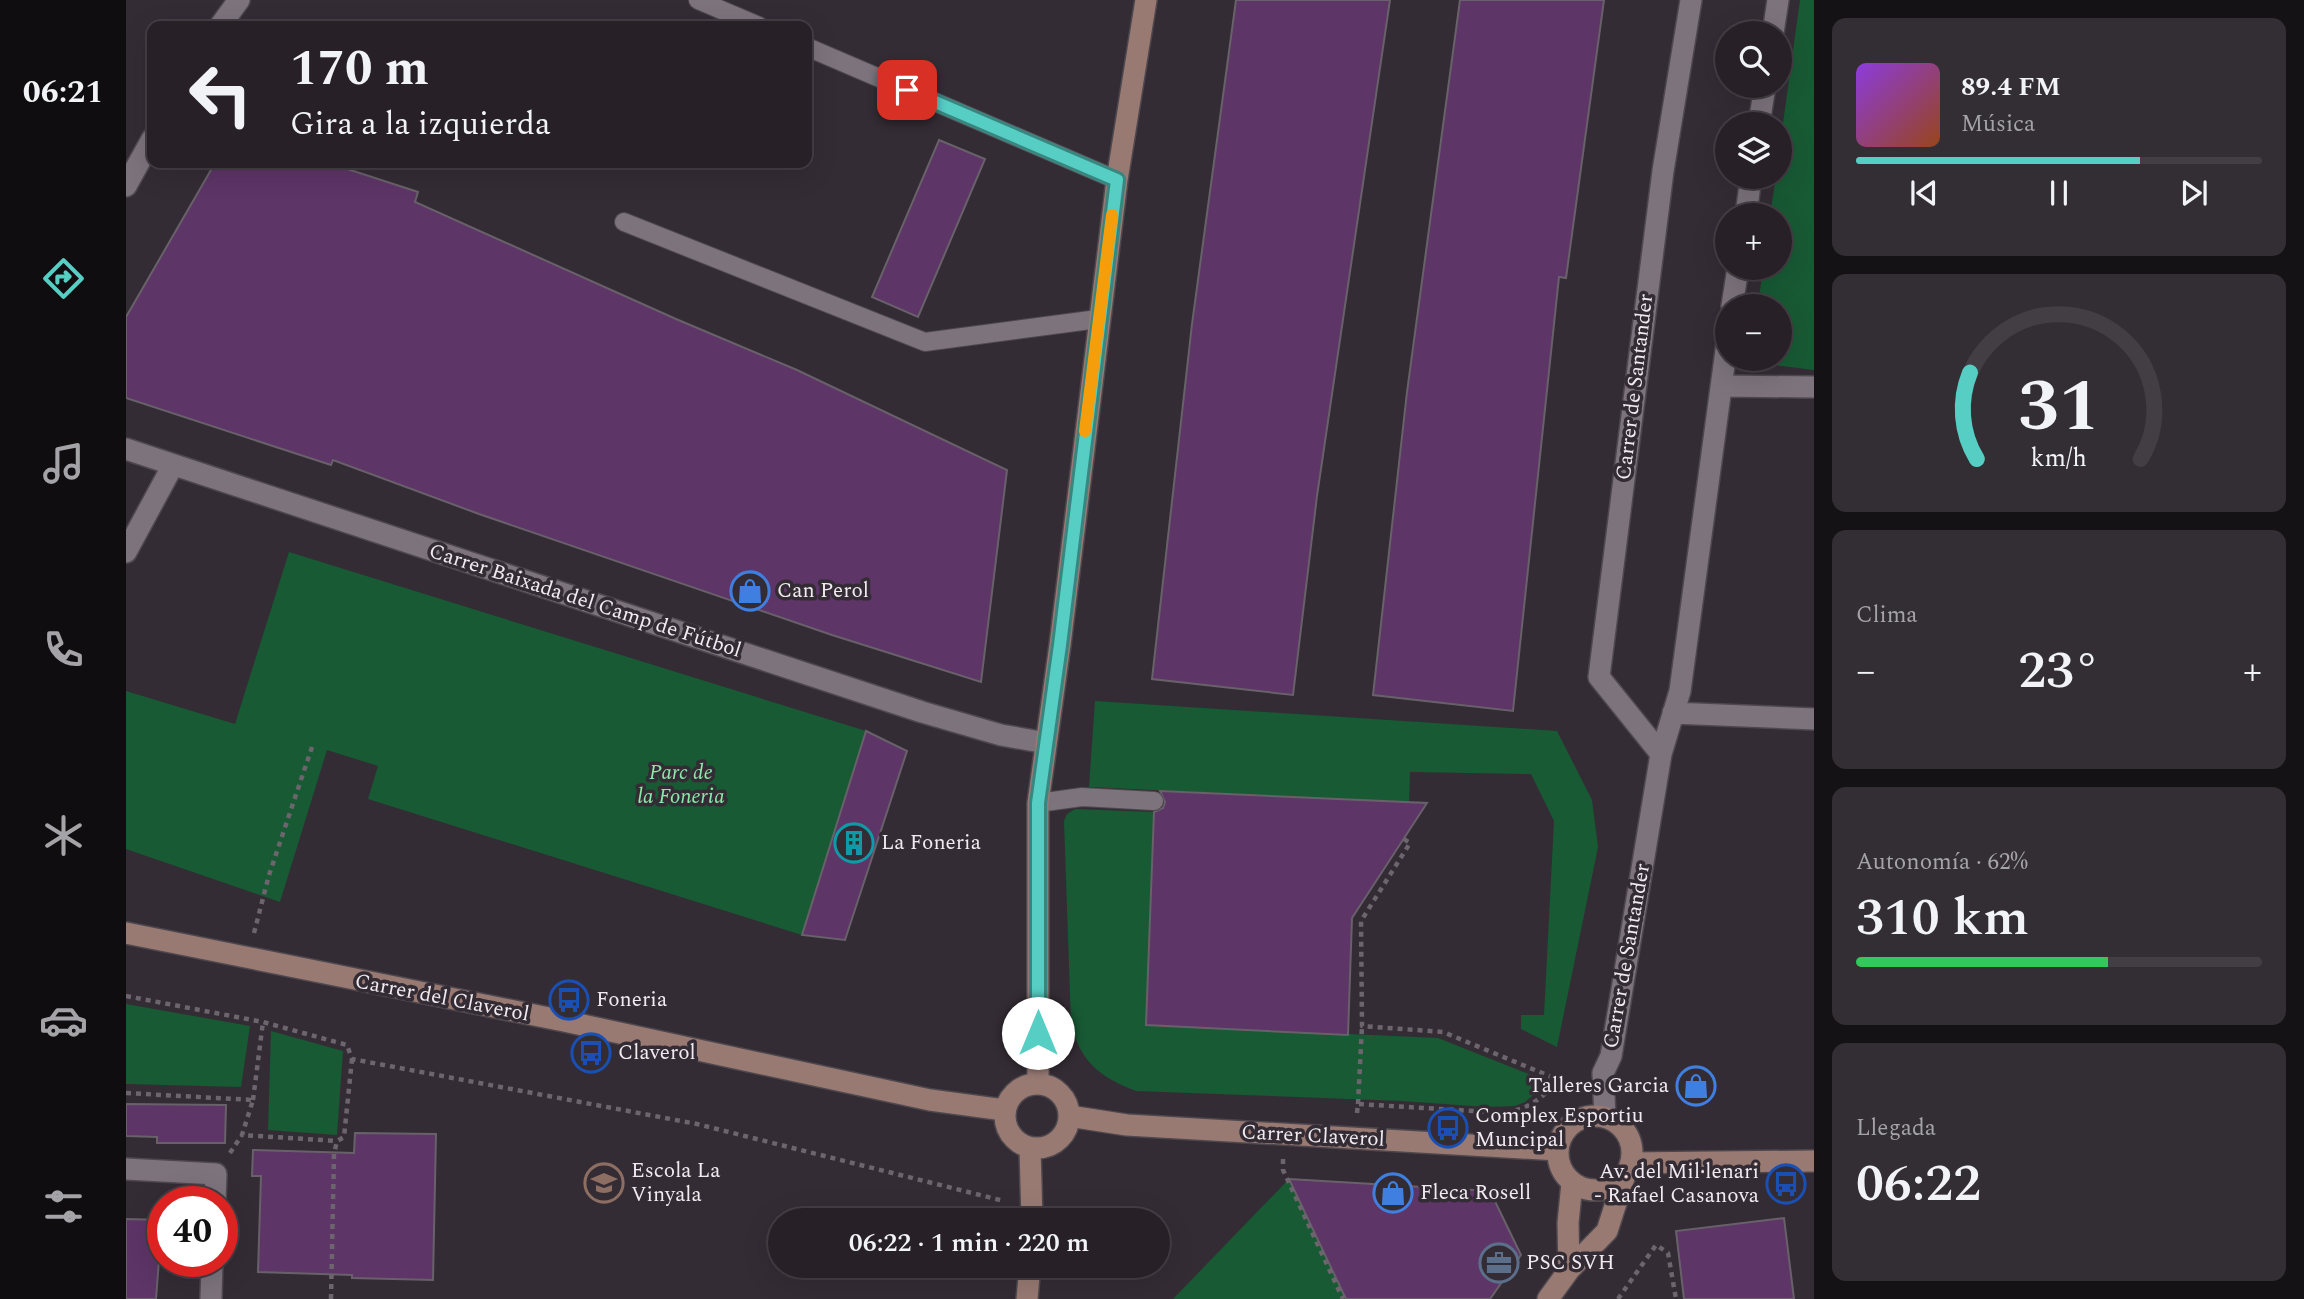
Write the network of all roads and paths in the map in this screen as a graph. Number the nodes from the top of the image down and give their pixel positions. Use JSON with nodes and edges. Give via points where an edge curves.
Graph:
{"nodes":[{"id":1,"x":239,"y":0,"type":"edge"},
{"id":2,"x":698,"y":0,"type":"edge"},
{"id":3,"x":1146,"y":0,"type":"edge"},
{"id":4,"x":1690,"y":0,"type":"edge"},
{"id":5,"x":1777,"y":0,"type":"edge"},
{"id":6,"x":224,"y":21,"type":"edge"},
{"id":7,"x":747,"y":21,"type":"edge"},
{"id":8,"x":1774,"y":21,"type":"edge"},
{"id":9,"x":812,"y":49,"type":"edge"},
{"id":10,"x":147,"y":148,"type":"edge"},
{"id":11,"x":1117,"y":180,"type":"junction"},
{"id":12,"x":126,"y":186,"type":"edge"},
{"id":13,"x":624,"y":222,"type":"dead end"},
{"id":14,"x":1098,"y":319,"type":"junction"},
{"id":15,"x":1724,"y":371,"type":"edge"},
{"id":16,"x":1723,"y":386,"type":"junction"},
{"id":17,"x":1814,"y":387,"type":"edge"},
{"id":18,"x":126,"y":449,"type":"edge"},
{"id":19,"x":172,"y":467,"type":"junction"},
{"id":20,"x":126,"y":552,"type":"edge"},
{"id":21,"x":1673,"y":713,"type":"junction"},
{"id":22,"x":1814,"y":719,"type":"edge"},
{"id":23,"x":1046,"y":743,"type":"junction"},
{"id":24,"x":312,"y":747,"type":"dead end"},
{"id":25,"x":1661,"y":754,"type":"junction"},
{"id":26,"x":1154,"y":801,"type":"dead end"},
{"id":27,"x":1038,"y":803,"type":"junction"},
{"id":28,"x":1404,"y":839,"type":"dead end"},
{"id":29,"x":126,"y":933,"type":"edge"},
{"id":30,"x":247,"y":958,"type":"junction"},
{"id":31,"x":126,"y":996,"type":"edge"},
{"id":32,"x":263,"y":1022,"type":"junction"},
{"id":33,"x":1362,"y":1026,"type":"junction"},
{"id":34,"x":352,"y":1059,"type":"junction"},
{"id":35,"x":1038,"y":1083,"type":"junction"},
{"id":36,"x":126,"y":1093,"type":"edge"},
{"id":37,"x":253,"y":1100,"type":"junction"},
{"id":38,"x":1358,"y":1104,"type":"junction"},
{"id":39,"x":1004,"y":1110,"type":"junction"},
{"id":40,"x":1490,"y":1112,"type":"junction"},
{"id":41,"x":1069,"y":1116,"type":"junction"},
{"id":42,"x":1605,"y":1117,"type":"junction"},
{"id":43,"x":1284,"y":1134,"type":"junction"},
{"id":44,"x":1354,"y":1138,"type":"junction"},
{"id":45,"x":337,"y":1141,"type":"junction"},
{"id":46,"x":1488,"y":1146,"type":"junction"},
{"id":47,"x":1030,"y":1148,"type":"junction"},
{"id":48,"x":1558,"y":1150,"type":"junction"},
{"id":49,"x":1814,"y":1161,"type":"edge"},
{"id":50,"x":126,"y":1169,"type":"edge"},
{"id":51,"x":1628,"y":1169,"type":"junction"},
{"id":52,"x":1572,"y":1183,"type":"junction"},
{"id":53,"x":216,"y":1186,"type":"edge"},
{"id":54,"x":1010,"y":1208,"type":"edge"},
{"id":55,"x":1032,"y":1208,"type":"edge"},
{"id":56,"x":1569,"y":1270,"type":"junction"},
{"id":57,"x":212,"y":1277,"type":"edge"},
{"id":58,"x":1029,"y":1278,"type":"edge"},
{"id":59,"x":211,"y":1299,"type":"edge"},
{"id":60,"x":331,"y":1299,"type":"edge"},
{"id":61,"x":1027,"y":1299,"type":"edge"},
{"id":62,"x":1343,"y":1299,"type":"edge"},
{"id":63,"x":1548,"y":1299,"type":"edge"},
{"id":64,"x":1618,"y":1299,"type":"edge"},
{"id":65,"x":1676,"y":1299,"type":"edge"}],
"edges":[{"from":1,"to":6,"type":"street"},
{"from":2,"to":7,"type":"lane"},
{"from":3,"to":11,"type":"street"},
{"from":4,"to":25,"type":"street","name":"Carrer de Santander","via":[[1599,677]]},
{"from":5,"to":8,"type":"street"},
{"from":9,"to":11,"type":"lane"},
{"from":10,"to":12,"type":"street"},
{"from":11,"to":14,"type":"street"},
{"from":13,"to":14,"type":"lane","via":[[925,342]]},
{"from":14,"to":23,"type":"street"},
{"from":15,"to":16,"type":"street","name":"Carrer de Santander"},
{"from":16,"to":17,"type":"street"},
{"from":16,"to":21,"type":"street","name":"Carrer de Santander","via":[[1692,617]]},
{"from":18,"to":19,"type":"street","name":"Carrer Baixada del Camp de Fútbol"},
{"from":19,"to":20,"type":"street"},
{"from":19,"to":23,"type":"street","name":"Carrer Baixada del Camp de Fútbol","via":[[922,712]]},
{"from":21,"to":22,"type":"street"},
{"from":21,"to":25,"type":"street","name":"Carrer de Santander"},
{"from":23,"to":27,"type":"street"},
{"from":24,"to":30,"type":"path"},
{"from":25,"to":42,"type":"street","name":"Carrer de Santander","via":[[1611,1056],[1603,1073]]},
{"from":26,"to":27,"type":"lane","via":[[1082,797]]},
{"from":27,"to":35,"type":"street"},
{"from":28,"to":33,"type":"path","via":[[1410,843],[1361,921]]},
{"from":29,"to":30,"type":"street","name":"Carrer del Claverol"},
{"from":30,"to":39,"type":"street","name":"Carrer del Claverol","via":[[288,958],[917,1097]]},
{"from":31,"to":32,"type":"path"},
{"from":32,"to":34,"type":"path","via":[[347,1045]]},
{"from":32,"to":37,"type":"path"},
{"from":33,"to":38,"type":"path"},
{"from":33,"to":40,"type":"path","via":[[1443,1032],[1559,1080],[1527,1108]]},
{"from":34,"to":45,"type":"path","via":[[344,1137]]},
{"from":34,"to":54,"type":"path","via":[[697,1124]]},
{"from":35,"to":39,"type":"street","via":[[1018,1088]]},
{"from":35,"to":41,"type":"street","via":[[1062,1095]]},
{"from":36,"to":37,"type":"path"},
{"from":37,"to":45,"type":"path","via":[[242,1135]]},
{"from":38,"to":40,"type":"path"},
{"from":38,"to":44,"type":"path"},
{"from":39,"to":47,"type":"street","via":[[1008,1132]]},
{"from":40,"to":46,"type":"path"},
{"from":41,"to":43,"type":"street","name":"Carrer Claverol","via":[[1127,1125]]},
{"from":41,"to":47,"type":"street","via":[[1063,1135],[1049,1146]]},
{"from":42,"to":48,"type":"street","via":[[1591,1116],[1570,1125]]},
{"from":42,"to":51,"type":"street","via":[[1623,1128],[1630,1140]]},
{"from":43,"to":44,"type":"street","name":"Carrer Claverol"},
{"from":43,"to":62,"type":"path","via":[[1283,1170]]},
{"from":44,"to":46,"type":"street","name":"Carrer Claverol"},
{"from":45,"to":60,"type":"path"},
{"from":46,"to":48,"type":"street","name":"Carrer Claverol"},
{"from":47,"to":55,"type":"street"},
{"from":48,"to":52,"type":"street","via":[[1564,1175]]},
{"from":49,"to":51,"type":"street"},
{"from":50,"to":53,"type":"street","via":[[216,1174]]},
{"from":51,"to":52,"type":"street","via":[[1606,1189],[1593,1191]]},
{"from":51,"to":56,"type":"street","via":[[1606,1231]]},
{"from":52,"to":56,"type":"street"},
{"from":56,"to":63,"type":"street"},
{"from":57,"to":59,"type":"street"},
{"from":58,"to":61,"type":"street"},
{"from":64,"to":65,"type":"path","via":[[1656,1245],[1668,1253]]}]}
